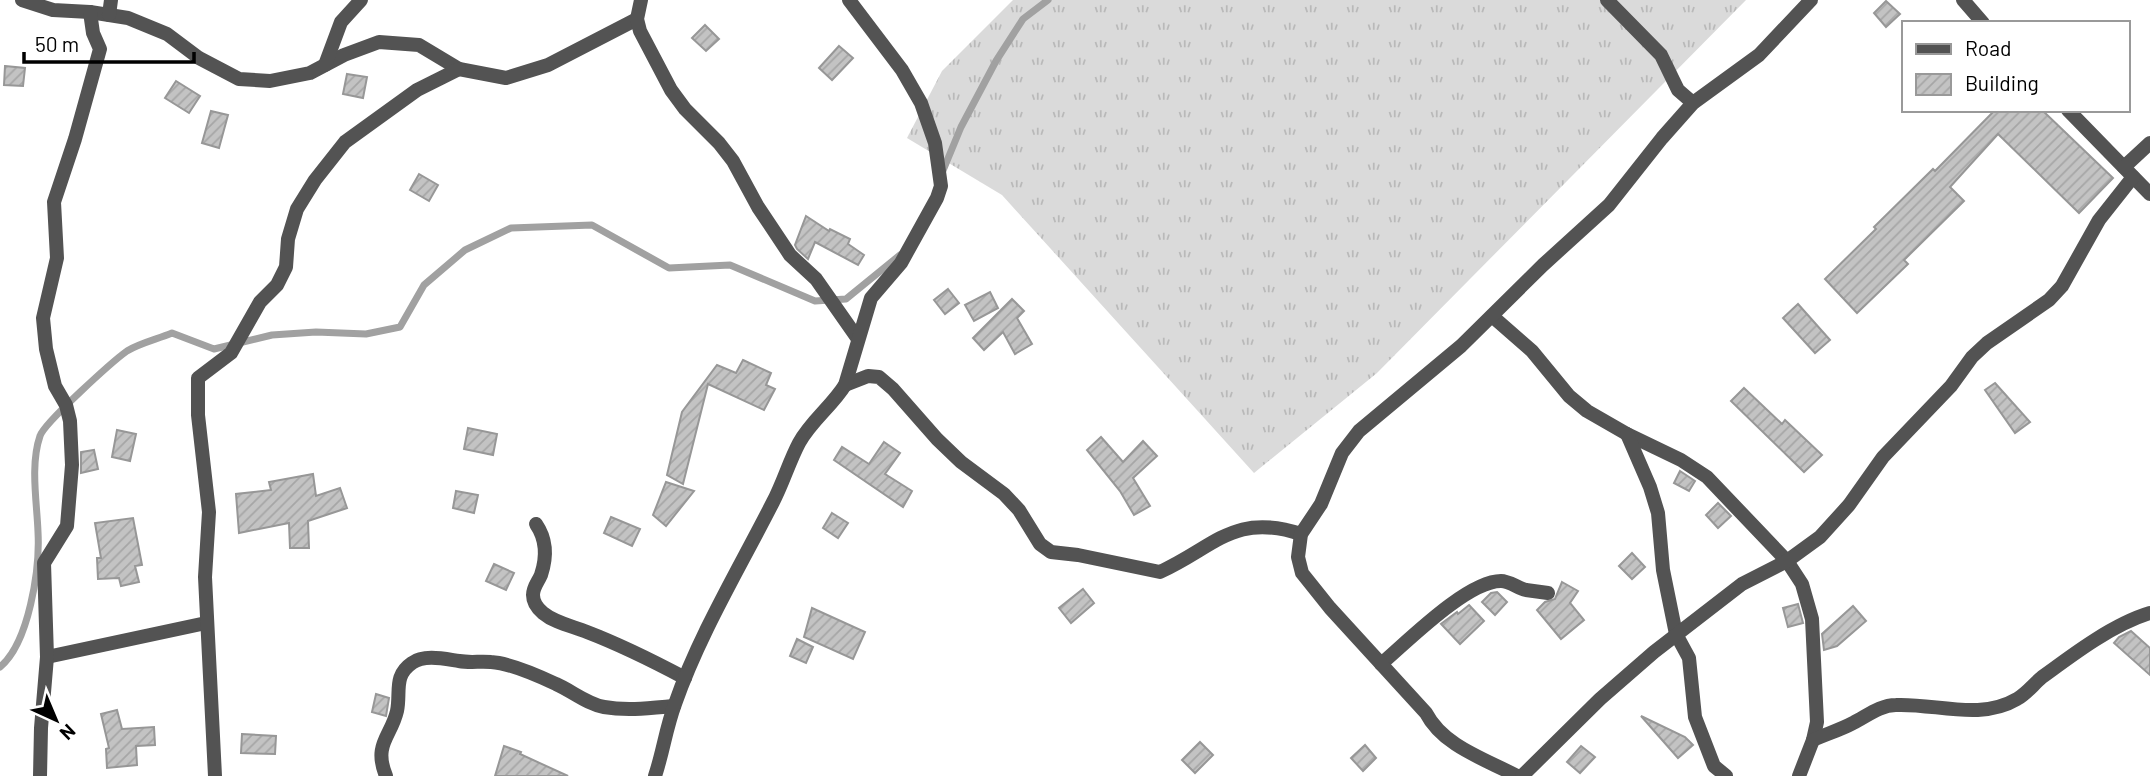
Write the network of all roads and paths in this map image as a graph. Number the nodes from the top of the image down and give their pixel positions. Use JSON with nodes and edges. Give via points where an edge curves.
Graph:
{"nodes":[{"id":1,"x":22,"y":0,"type":"edge"},
{"id":2,"x":111,"y":0,"type":"edge"},
{"id":3,"x":362,"y":0,"type":"edge"},
{"id":4,"x":641,"y":0,"type":"edge"},
{"id":5,"x":849,"y":0,"type":"edge"},
{"id":6,"x":1607,"y":0,"type":"edge"},
{"id":7,"x":1811,"y":0,"type":"edge"},
{"id":8,"x":1963,"y":0,"type":"edge"},
{"id":9,"x":90,"y":12,"type":"junction"},
{"id":10,"x":109,"y":15,"type":"junction"},
{"id":11,"x":637,"y":19,"type":"junction"},
{"id":12,"x":1981,"y":21,"type":"edge"},
{"id":13,"x":326,"y":65,"type":"junction"},
{"id":14,"x":459,"y":69,"type":"junction"},
{"id":15,"x":1692,"y":103,"type":"junction"},
{"id":16,"x":2070,"y":112,"type":"edge"},
{"id":17,"x":2150,"y":143,"type":"edge"},
{"id":18,"x":2129,"y":172,"type":"junction"},
{"id":19,"x":2150,"y":194,"type":"edge"},
{"id":20,"x":1492,"y":316,"type":"junction"},
{"id":21,"x":858,"y":339,"type":"junction"},
{"id":22,"x":845,"y":385,"type":"junction"},
{"id":23,"x":1627,"y":434,"type":"junction"},
{"id":24,"x":536,"y":524,"type":"dead end"},
{"id":25,"x":1301,"y":534,"type":"junction"},
{"id":26,"x":1787,"y":561,"type":"junction"},
{"id":27,"x":1548,"y":593,"type":"dead end"},
{"id":28,"x":2150,"y":613,"type":"edge"},
{"id":29,"x":206,"y":623,"type":"junction"},
{"id":30,"x":1676,"y":634,"type":"junction"},
{"id":31,"x":47,"y":657,"type":"junction"},
{"id":32,"x":1381,"y":664,"type":"junction"},
{"id":33,"x":685,"y":678,"type":"junction"},
{"id":34,"x":674,"y":706,"type":"junction"},
{"id":35,"x":1813,"y":740,"type":"junction"},
{"id":36,"x":40,"y":776,"type":"edge"},
{"id":37,"x":215,"y":776,"type":"edge"},
{"id":38,"x":386,"y":776,"type":"edge"},
{"id":39,"x":654,"y":776,"type":"edge"},
{"id":40,"x":1517,"y":776,"type":"edge"},
{"id":41,"x":1522,"y":776,"type":"edge"},
{"id":42,"x":1726,"y":776,"type":"edge"},
{"id":43,"x":1799,"y":776,"type":"edge"}],
"edges":[{"from":1,"to":9,"type":"street","via":[[53,10]]},
{"from":2,"to":10,"type":"street"},
{"from":3,"to":13,"type":"street","via":[[341,22]]},
{"from":4,"to":11,"type":"street"},
{"from":5,"to":21,"type":"street","via":[[921,103],[935,143],[941,186],[901,263],[871,298]]},
{"from":6,"to":15,"type":"street","via":[[1661,55],[1678,90]]},
{"from":7,"to":15,"type":"street","via":[[1759,55]]},
{"from":8,"to":12,"type":"street"},
{"from":9,"to":10,"type":"street"},
{"from":9,"to":31,"type":"street","via":[[100,49],[54,202],[57,258],[43,318],[55,386],[70,421],[72,464],[66,526],[44,563]]},
{"from":10,"to":13,"type":"street","via":[[167,34],[239,79],[270,81]]},
{"from":11,"to":14,"type":"street","via":[[548,65],[506,78]]},
{"from":11,"to":21,"type":"street","via":[[671,90],[733,161],[790,255],[816,279]]},
{"from":13,"to":14,"type":"street","via":[[379,43],[419,45]]},
{"from":14,"to":29,"type":"street","via":[[417,90],[345,142],[297,209],[286,267],[277,285],[260,302],[231,353],[198,378],[209,512]]},
{"from":15,"to":20,"type":"street","via":[[1609,205]]},
{"from":16,"to":18,"type":"street"},
{"from":17,"to":18,"type":"street"},
{"from":18,"to":19,"type":"street"},
{"from":18,"to":26,"type":"street","via":[[2062,286],[1972,357],[1951,386],[1883,457],[1849,506],[1820,537]]},
{"from":20,"to":23,"type":"street","via":[[1532,351],[1569,396]]},
{"from":20,"to":25,"type":"street","via":[[1348,443],[1321,504]]},
{"from":21,"to":22,"type":"street"},
{"from":22,"to":25,"type":"street","via":[[879,377],[961,462],[1004,494],[1040,544],[1051,552],[1160,572],[1228,534],[1258,526]]},
{"from":22,"to":33,"type":"street","via":[[799,443]]},
{"from":23,"to":26,"type":"street","via":[[1707,477]]},
{"from":23,"to":30,"type":"street","via":[[1658,513]]},
{"from":24,"to":33,"type":"street","via":[[545,538],[541,576],[533,591],[534,603],[542,613]]},
{"from":25,"to":32,"type":"street","via":[[1298,557],[1302,573]]},
{"from":26,"to":30,"type":"street","via":[[1742,584]]},
{"from":26,"to":35,"type":"street","via":[[1802,584],[1812,620],[1817,722]]},
{"from":27,"to":32,"type":"street","via":[[1525,590],[1503,580],[1488,583],[1443,611]]},
{"from":28,"to":35,"type":"street","via":[[2115,628],[2017,700],[1980,709],[1896,705]]},
{"from":29,"to":31,"type":"street"},
{"from":29,"to":37,"type":"street"},
{"from":30,"to":41,"type":"street","via":[[1600,699]]},
{"from":30,"to":42,"type":"street","via":[[1689,658],[1695,718],[1714,766]]},
{"from":31,"to":36,"type":"street"},
{"from":32,"to":40,"type":"street","via":[[1438,733]]},
{"from":33,"to":34,"type":"street"},
{"from":34,"to":38,"type":"street","via":[[601,706],[505,665],[420,659],[402,672],[398,681],[398,708],[381,747]]},
{"from":34,"to":39,"type":"street"},
{"from":35,"to":43,"type":"street"}]}
